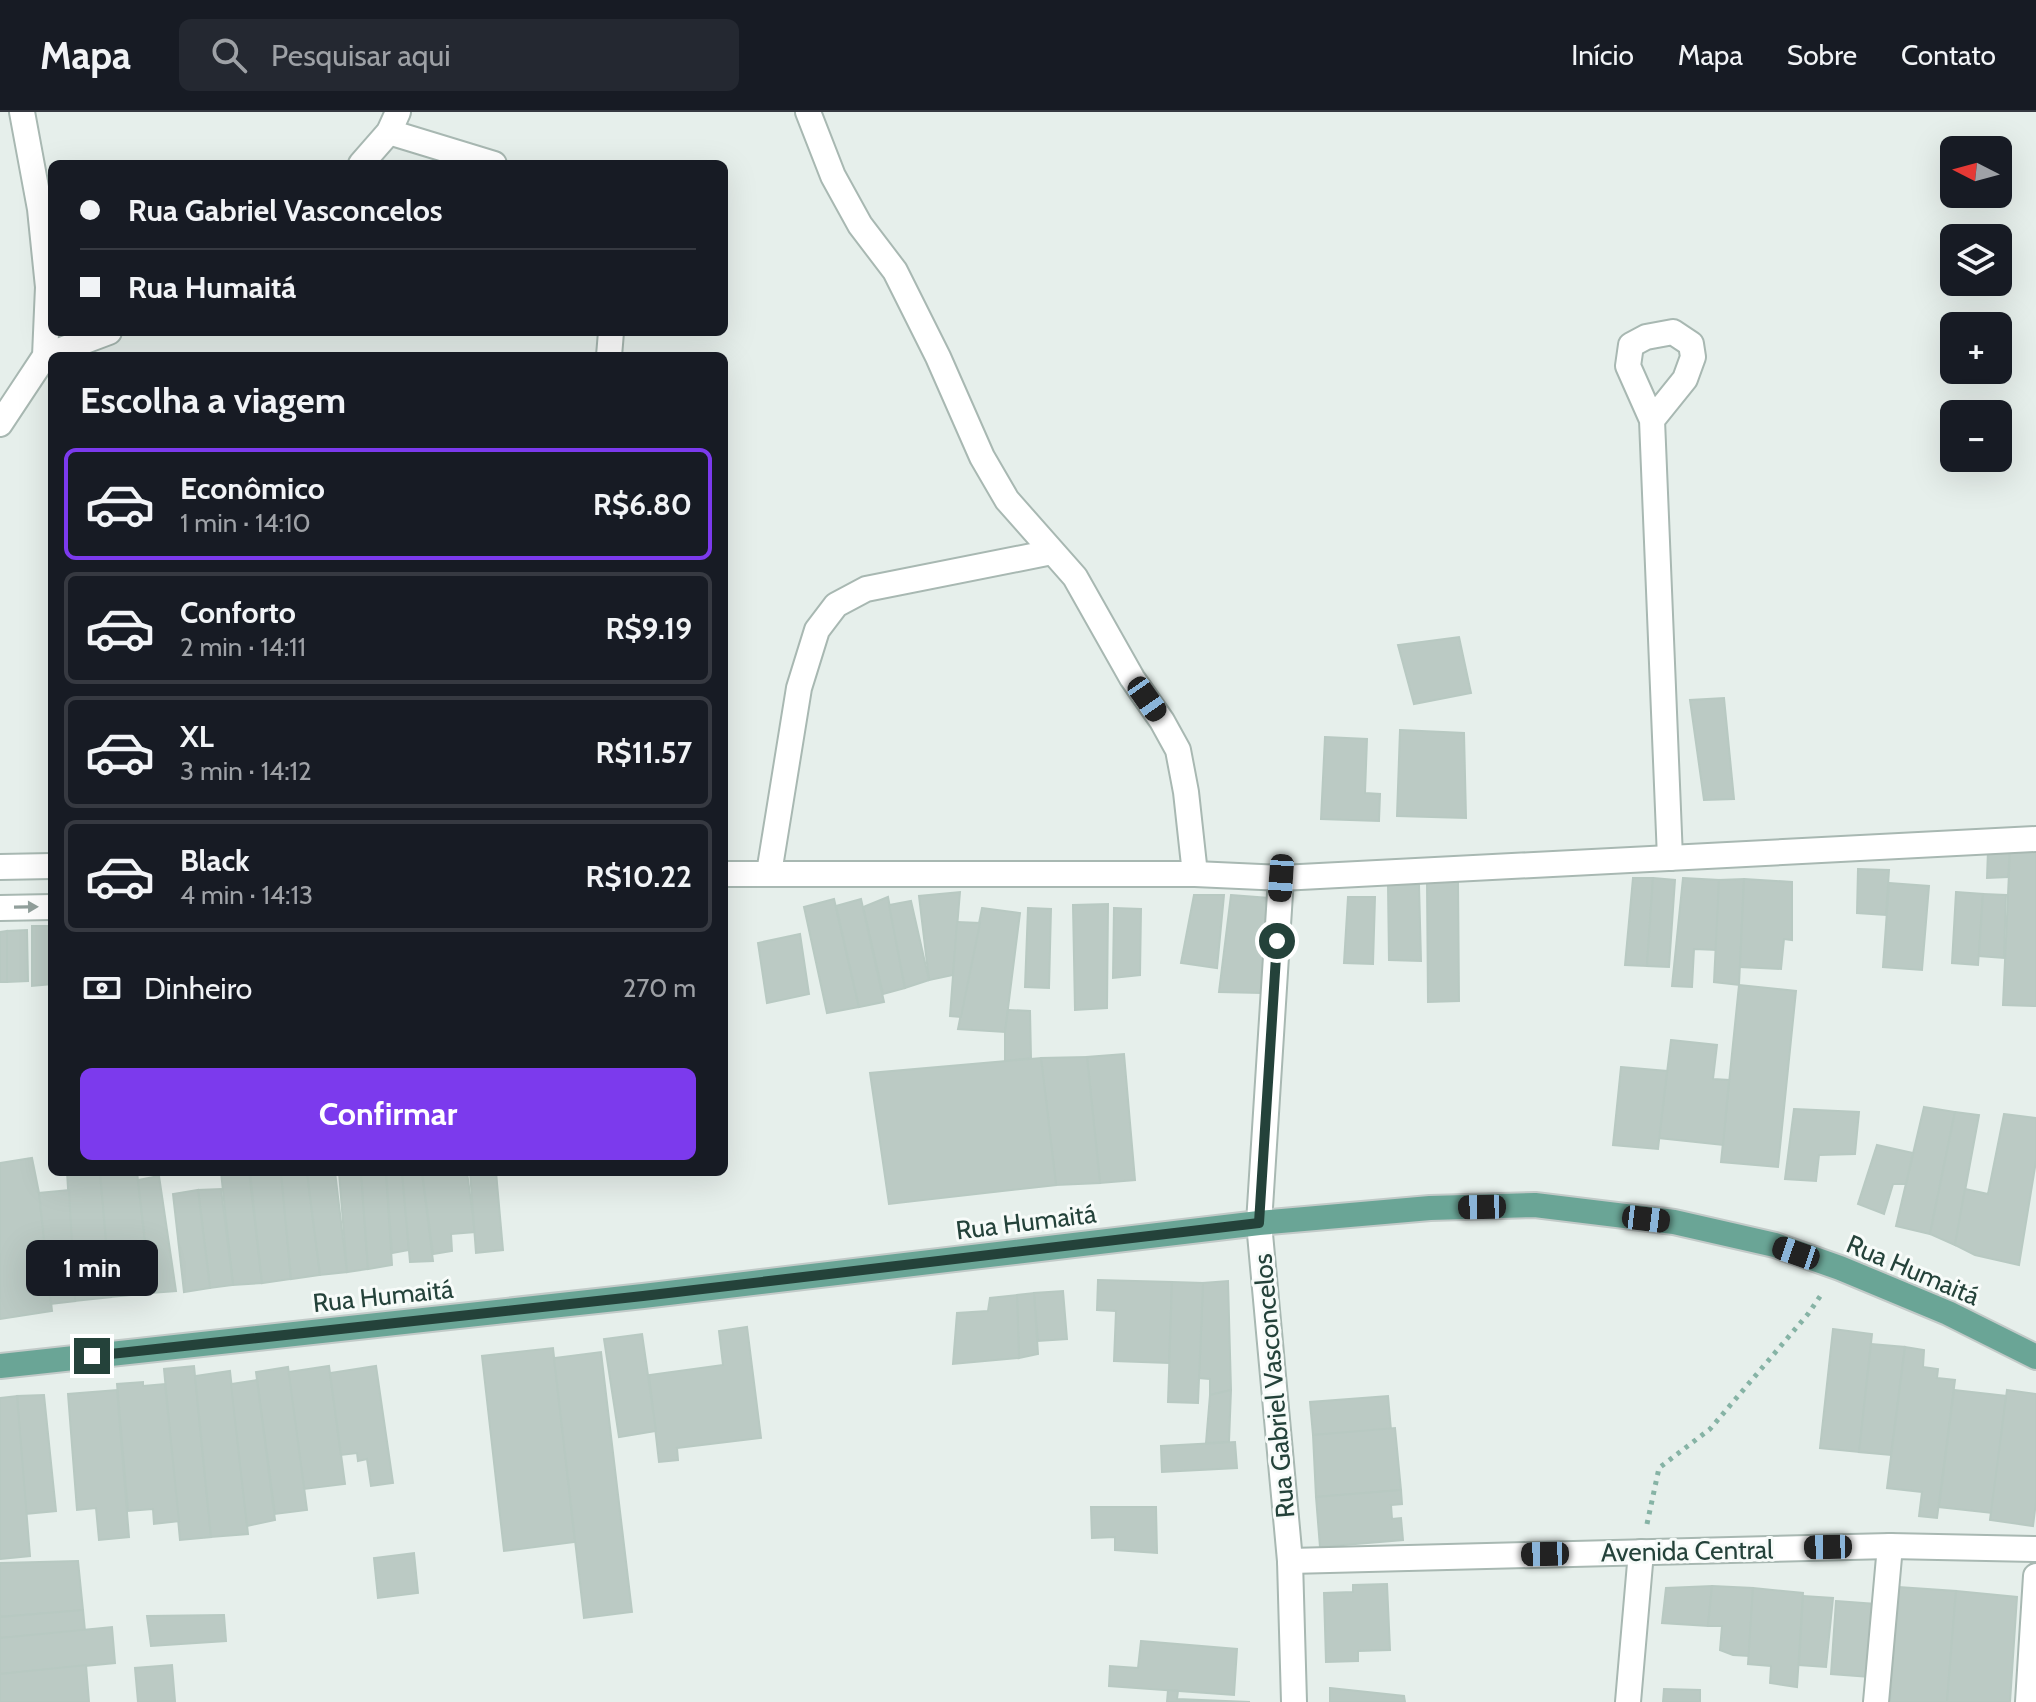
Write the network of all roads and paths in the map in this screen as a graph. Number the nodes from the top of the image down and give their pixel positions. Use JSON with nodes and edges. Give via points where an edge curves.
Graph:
{"nodes":[{"id":1,"x":22,"y":112,"type":"edge"},
{"id":2,"x":808,"y":112,"type":"edge"},
{"id":3,"x":394,"y":122,"type":"edge"},
{"id":4,"x":364,"y":160,"type":"edge"},
{"id":5,"x":484,"y":160,"type":"edge"},
{"id":6,"x":98,"y":336,"type":"edge"},
{"id":7,"x":56,"y":352,"type":"edge"},
{"id":8,"x":48,"y":355,"type":"edge"},
{"id":9,"x":45,"y":356,"type":"junction"},
{"id":10,"x":1652,"y":420,"type":"dead end"},
{"id":11,"x":0,"y":424,"type":"edge"},
{"id":12,"x":1052,"y":552,"type":"junction"},
{"id":13,"x":2036,"y":839,"type":"edge"},
{"id":14,"x":1670,"y":858,"type":"junction"},
{"id":15,"x":48,"y":866,"type":"edge"},
{"id":16,"x":0,"y":867,"type":"edge"},
{"id":17,"x":769,"y":873,"type":"junction"},
{"id":18,"x":728,"y":874,"type":"edge"},
{"id":19,"x":1195,"y":874,"type":"junction"},
{"id":20,"x":1281,"y":878,"type":"junction"},
{"id":21,"x":48,"y":907,"type":"edge"},
{"id":22,"x":0,"y":908,"type":"edge"},
{"id":23,"x":1259,"y":1223,"type":"junction"},
{"id":24,"x":1840,"y":1268,"type":"junction"},
{"id":25,"x":2036,"y":1357,"type":"edge"},
{"id":26,"x":0,"y":1366,"type":"edge"},
{"id":27,"x":1890,"y":1546,"type":"junction"},
{"id":28,"x":2036,"y":1549,"type":"edge"},
{"id":29,"x":1641,"y":1552,"type":"junction"},
{"id":30,"x":1290,"y":1561,"type":"junction"},
{"id":31,"x":2036,"y":1576,"type":"edge"},
{"id":32,"x":1294,"y":1702,"type":"edge"},
{"id":33,"x":1628,"y":1702,"type":"edge"},
{"id":34,"x":1876,"y":1702,"type":"edge"},
{"id":35,"x":2028,"y":1702,"type":"edge"}],
"edges":[{"from":1,"to":9,"type":"street","via":[[48,287]]},
{"from":2,"to":12,"type":"street","via":[[833,176],[860,225],[895,271],[982,457],[1007,500]]},
{"from":3,"to":4,"type":"street"},
{"from":3,"to":5,"type":"street"},
{"from":6,"to":7,"type":"street"},
{"from":8,"to":9,"type":"street"},
{"from":9,"to":11,"type":"street"},
{"from":10,"to":14,"type":"street"},
{"from":12,"to":17,"type":"street","via":[[866,589],[836,605],[817,630],[799,688]]},
{"from":12,"to":19,"type":"street","via":[[1075,577],[1178,750]]},
{"from":13,"to":14,"type":"street"},
{"from":14,"to":20,"type":"street"},
{"from":15,"to":16,"type":"street"},
{"from":17,"to":18,"type":"street"},
{"from":17,"to":19,"type":"street"},
{"from":19,"to":20,"type":"street"},
{"from":20,"to":23,"type":"street","name":"Rua Gabriel Vasconcelos"},
{"from":22,"to":21,"type":"street","one_way":true},
{"from":23,"to":24,"type":"main road","name":"Rua Humaitá","via":[[1535,1205],[1674,1222],[1775,1245]]},
{"from":23,"to":26,"type":"main road","name":"Rua Humaitá"},
{"from":23,"to":30,"type":"street","name":"Rua Gabriel Vasconcelos"},
{"from":24,"to":25,"type":"main road","name":"Rua Humaitá"},
{"from":24,"to":29,"type":"path","via":[[1808,1314],[1710,1429],[1659,1468]]},
{"from":27,"to":28,"type":"street","name":"Avenida Central"},
{"from":27,"to":29,"type":"street","name":"Avenida Central"},
{"from":27,"to":34,"type":"street"},
{"from":29,"to":30,"type":"street","name":"Avenida Central"},
{"from":29,"to":33,"type":"street"},
{"from":30,"to":32,"type":"street","name":"Rua Gabriel Vasconcelos"},
{"from":31,"to":35,"type":"street"}]}
